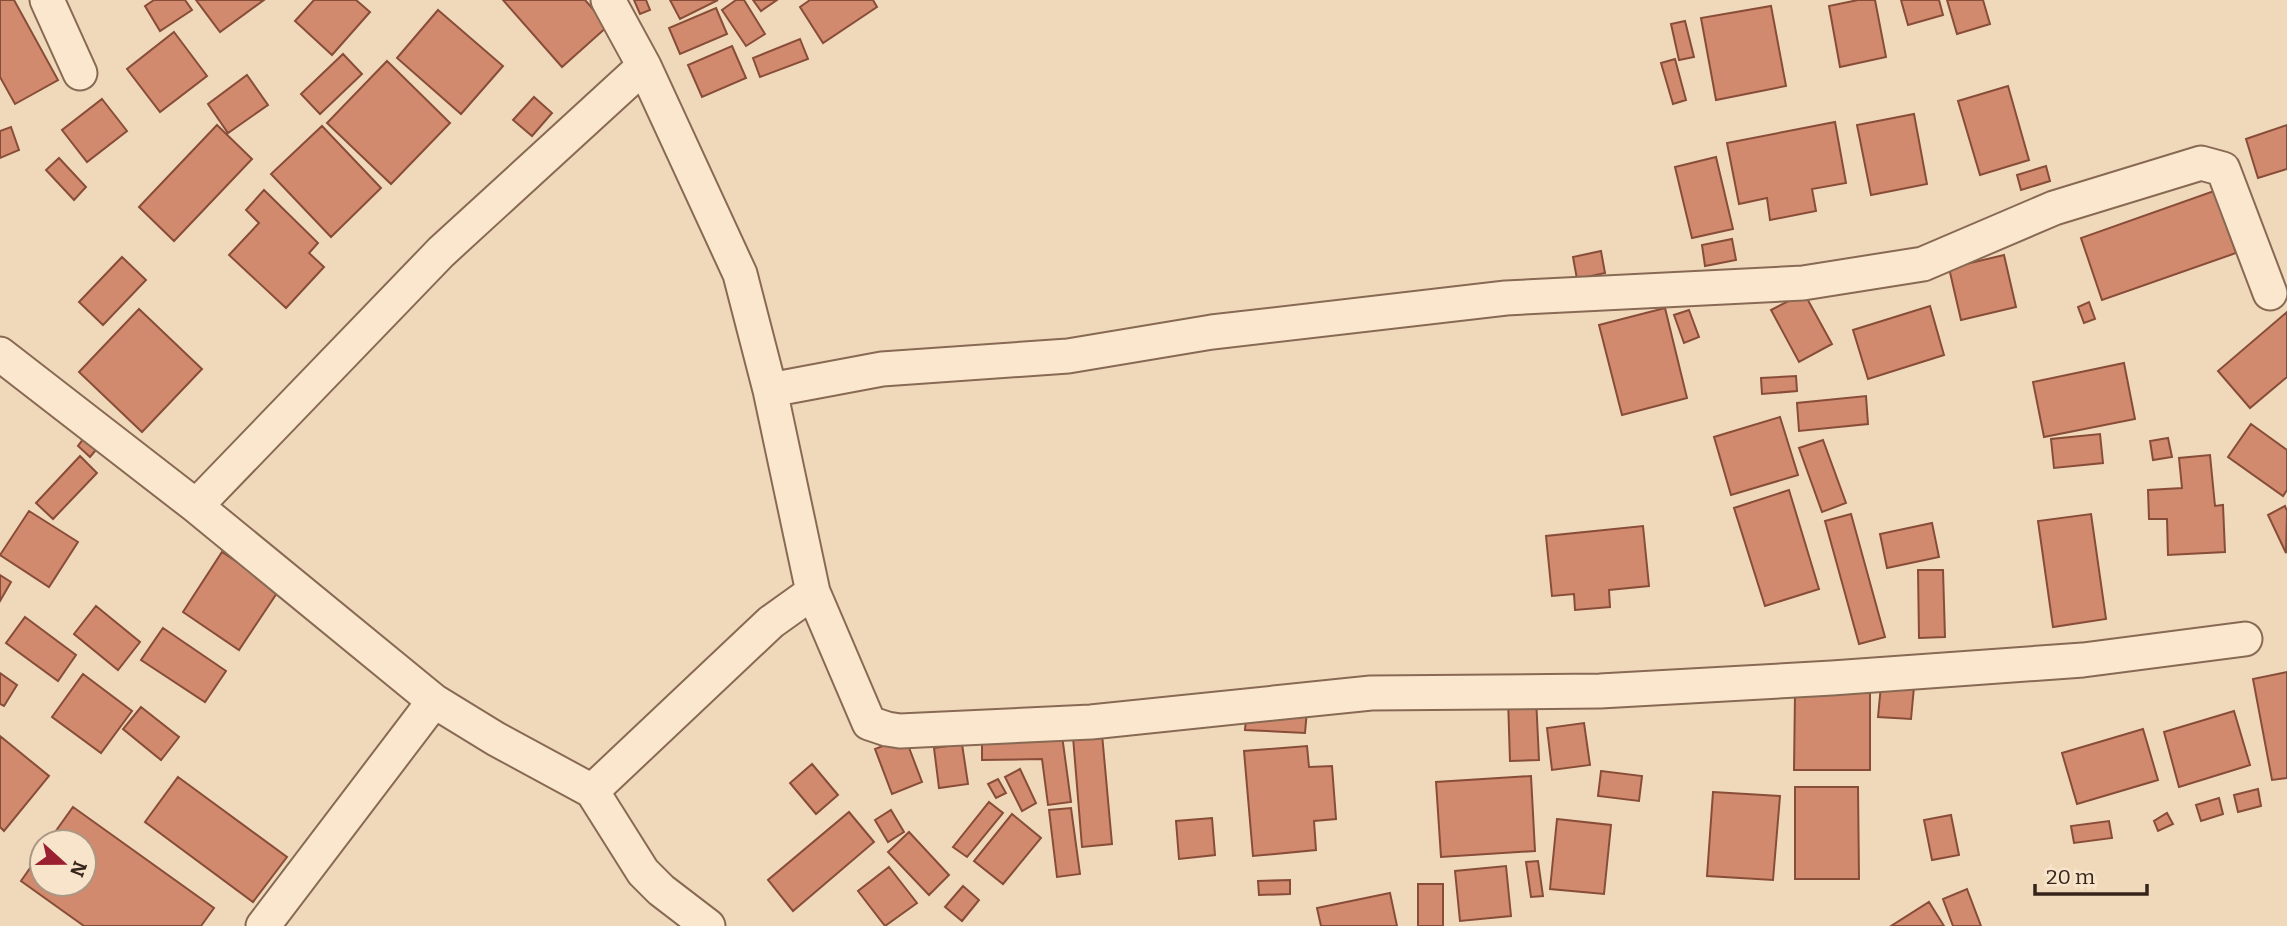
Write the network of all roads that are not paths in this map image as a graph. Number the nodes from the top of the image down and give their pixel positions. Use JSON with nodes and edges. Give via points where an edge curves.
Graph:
{"nodes":[{"id":1,"x":47,"y":0,"type":"edge"},
{"id":2,"x":608,"y":0,"type":"edge"},
{"id":3,"x":644,"y":66,"type":"junction"},
{"id":4,"x":80,"y":73,"type":"dead end"},
{"id":5,"x":2270,"y":293,"type":"dead end"},
{"id":6,"x":0,"y":354,"type":"edge"},
{"id":7,"x":770,"y":390,"type":"junction"},
{"id":8,"x":196,"y":506,"type":"junction"},
{"id":9,"x":813,"y":592,"type":"junction"},
{"id":10,"x":2245,"y":639,"type":"dead end"},
{"id":11,"x":434,"y":701,"type":"junction"},
{"id":12,"x":592,"y":791,"type":"junction"},
{"id":13,"x":263,"y":926,"type":"edge"},
{"id":14,"x":708,"y":926,"type":"edge"}],
"edges":[{"from":1,"to":4,"type":"street"},
{"from":2,"to":3,"type":"street"},
{"from":3,"to":7,"type":"street","via":[[740,274]]},
{"from":3,"to":8,"type":"street","via":[[441,252]]},
{"from":5,"to":7,"type":"street","via":[[2223,169],[2202,163],[2054,208],[1923,264],[1870,273],[1803,283],[1506,298],[1212,332],[1068,356],[882,369]]},
{"from":6,"to":8,"type":"street"},
{"from":7,"to":9,"type":"street"},
{"from":8,"to":11,"type":"street"},
{"from":9,"to":10,"type":"street","via":[[869,723],[900,731],[1091,722],[1371,693],[1600,691],[1832,678],[2083,660]]},
{"from":9,"to":12,"type":"street","via":[[771,622]]},
{"from":11,"to":12,"type":"street"},
{"from":11,"to":13,"type":"street"},
{"from":12,"to":14,"type":"street","via":[[643,872]]}]}
